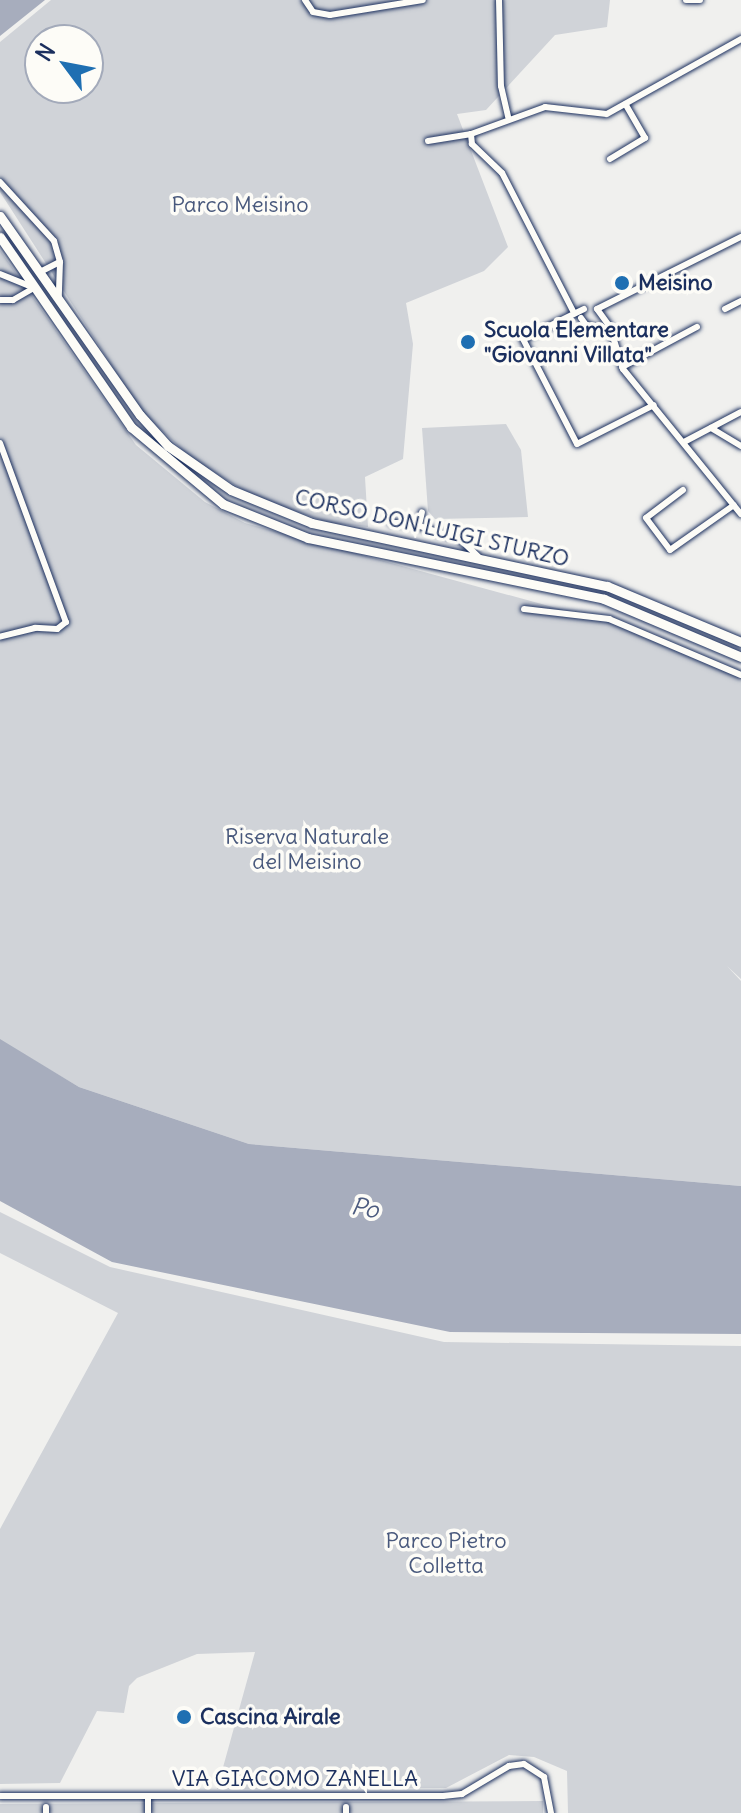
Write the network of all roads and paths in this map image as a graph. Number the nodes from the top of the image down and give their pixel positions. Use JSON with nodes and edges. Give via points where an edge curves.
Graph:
{"nodes":[{"id":1,"x":305,"y":0,"type":"edge"},
{"id":2,"x":423,"y":0,"type":"edge"},
{"id":3,"x":499,"y":0,"type":"edge"},
{"id":4,"x":686,"y":0,"type":"edge"},
{"id":5,"x":700,"y":0,"type":"edge"},
{"id":6,"x":741,"y":39,"type":"edge"},
{"id":7,"x":625,"y":104,"type":"junction"},
{"id":8,"x":508,"y":117,"type":"junction"},
{"id":9,"x":471,"y":134,"type":"junction"},
{"id":10,"x":428,"y":141,"type":"dead end"},
{"id":11,"x":610,"y":159,"type":"dead end"},
{"id":12,"x":0,"y":182,"type":"edge"},
{"id":13,"x":0,"y":216,"type":"edge"},
{"id":14,"x":0,"y":237,"type":"edge"},
{"id":15,"x":741,"y":237,"type":"edge"},
{"id":16,"x":60,"y":262,"type":"junction"},
{"id":17,"x":40,"y":272,"type":"junction"},
{"id":18,"x":0,"y":274,"type":"edge"},
{"id":19,"x":34,"y":288,"type":"junction"},
{"id":20,"x":59,"y":298,"type":"junction"},
{"id":21,"x":0,"y":300,"type":"edge"},
{"id":22,"x":741,"y":301,"type":"edge"},
{"id":23,"x":584,"y":309,"type":"junction"},
{"id":24,"x":725,"y":309,"type":"dead end"},
{"id":25,"x":573,"y":311,"type":"junction"},
{"id":26,"x":598,"y":312,"type":"junction"},
{"id":27,"x":581,"y":318,"type":"junction"},
{"id":28,"x":560,"y":319,"type":"junction"},
{"id":29,"x":595,"y":324,"type":"junction"},
{"id":30,"x":697,"y":327,"type":"dead end"},
{"id":31,"x":612,"y":332,"type":"junction"},
{"id":32,"x":622,"y":367,"type":"junction"},
{"id":33,"x":654,"y":405,"type":"junction"},
{"id":34,"x":741,"y":412,"type":"edge"},
{"id":35,"x":711,"y":428,"type":"junction"},
{"id":36,"x":684,"y":442,"type":"junction"},
{"id":37,"x":0,"y":443,"type":"edge"},
{"id":38,"x":741,"y":446,"type":"edge"},
{"id":39,"x":683,"y":490,"type":"dead end"},
{"id":40,"x":734,"y":505,"type":"junction"},
{"id":41,"x":422,"y":512,"type":"dead end"},
{"id":42,"x":741,"y":514,"type":"edge"},
{"id":43,"x":392,"y":523,"type":"dead end"},
{"id":44,"x":419,"y":525,"type":"junction"},
{"id":45,"x":481,"y":559,"type":"junction"},
{"id":46,"x":524,"y":609,"type":"dead end"},
{"id":47,"x":0,"y":637,"type":"edge"},
{"id":48,"x":741,"y":642,"type":"edge"},
{"id":49,"x":741,"y":657,"type":"edge"},
{"id":50,"x":741,"y":675,"type":"edge"},
{"id":51,"x":0,"y":1796,"type":"edge"},
{"id":52,"x":148,"y":1798,"type":"junction"},
{"id":53,"x":551,"y":1811,"type":"edge"},
{"id":54,"x":148,"y":1813,"type":"edge"}],
"edges":[{"from":1,"to":2,"type":"street","via":[[313,12],[330,15]]},
{"from":3,"to":8,"type":"street","via":[[501,86]]},
{"from":4,"to":5,"type":"street"},
{"from":6,"to":7,"type":"street"},
{"from":7,"to":8,"type":"street","via":[[607,114],[545,107]]},
{"from":7,"to":11,"type":"street","via":[[645,138]]},
{"from":8,"to":9,"type":"street"},
{"from":9,"to":10,"type":"street"},
{"from":9,"to":25,"type":"street","via":[[472,144],[502,173]]},
{"from":12,"to":16,"type":"street","via":[[54,241]]},
{"from":13,"to":17,"type":"main road","name":"CORSO DON LUIGI STURZO"},
{"from":14,"to":19,"type":"main road","name":"CORSO DON LUIGI STURZO"},
{"from":15,"to":26,"type":"street"},
{"from":16,"to":17,"type":"street"},
{"from":16,"to":20,"type":"street"},
{"from":17,"to":20,"type":"main road","name":"CORSO DON LUIGI STURZO"},
{"from":18,"to":19,"type":"street"},
{"from":19,"to":21,"type":"street","via":[[13,300]]},
{"from":19,"to":49,"type":"main road","name":"CORSO DON LUIGI STURZO","via":[[131,427],[223,504],[308,538],[604,599]]},
{"from":20,"to":45,"type":"main road","name":"CORSO DON LUIGI STURZO","via":[[140,415],[168,446],[231,490],[312,523]]},
{"from":22,"to":24,"type":"street"},
{"from":23,"to":25,"type":"street"},
{"from":23,"to":26,"type":"street"},
{"from":23,"to":27,"type":"street"},
{"from":25,"to":28,"type":"street"},
{"from":26,"to":29,"type":"street"},
{"from":26,"to":31,"type":"street"},
{"from":27,"to":28,"type":"street"},
{"from":27,"to":29,"type":"street","via":[[586,325]]},
{"from":28,"to":33,"type":"street","via":[[523,339],[577,444]]},
{"from":29,"to":31,"type":"street"},
{"from":30,"to":32,"type":"street"},
{"from":31,"to":32,"type":"street"},
{"from":32,"to":33,"type":"street"},
{"from":33,"to":36,"type":"street"},
{"from":34,"to":35,"type":"street"},
{"from":35,"to":36,"type":"street"},
{"from":35,"to":38,"type":"street"},
{"from":36,"to":40,"type":"street"},
{"from":37,"to":47,"type":"street","via":[[66,622],[57,629],[35,628]]},
{"from":39,"to":40,"type":"street","via":[[646,518],[670,550]]},
{"from":40,"to":42,"type":"street"},
{"from":41,"to":44,"type":"street"},
{"from":43,"to":44,"type":"street"},
{"from":44,"to":45,"type":"street","via":[[461,540]]},
{"from":45,"to":48,"type":"main road","name":"CORSO DON LUIGI STURZO","via":[[607,586]]},
{"from":46,"to":50,"type":"street","via":[[609,619]]},
{"from":51,"to":52,"type":"street","name":"VIA GIACOMO ZANELLA"},
{"from":52,"to":53,"type":"street","name":"VIA GIACOMO ZANELLA","via":[[456,1795],[509,1766],[524,1764],[544,1777]]},
{"from":52,"to":54,"type":"street"}]}
